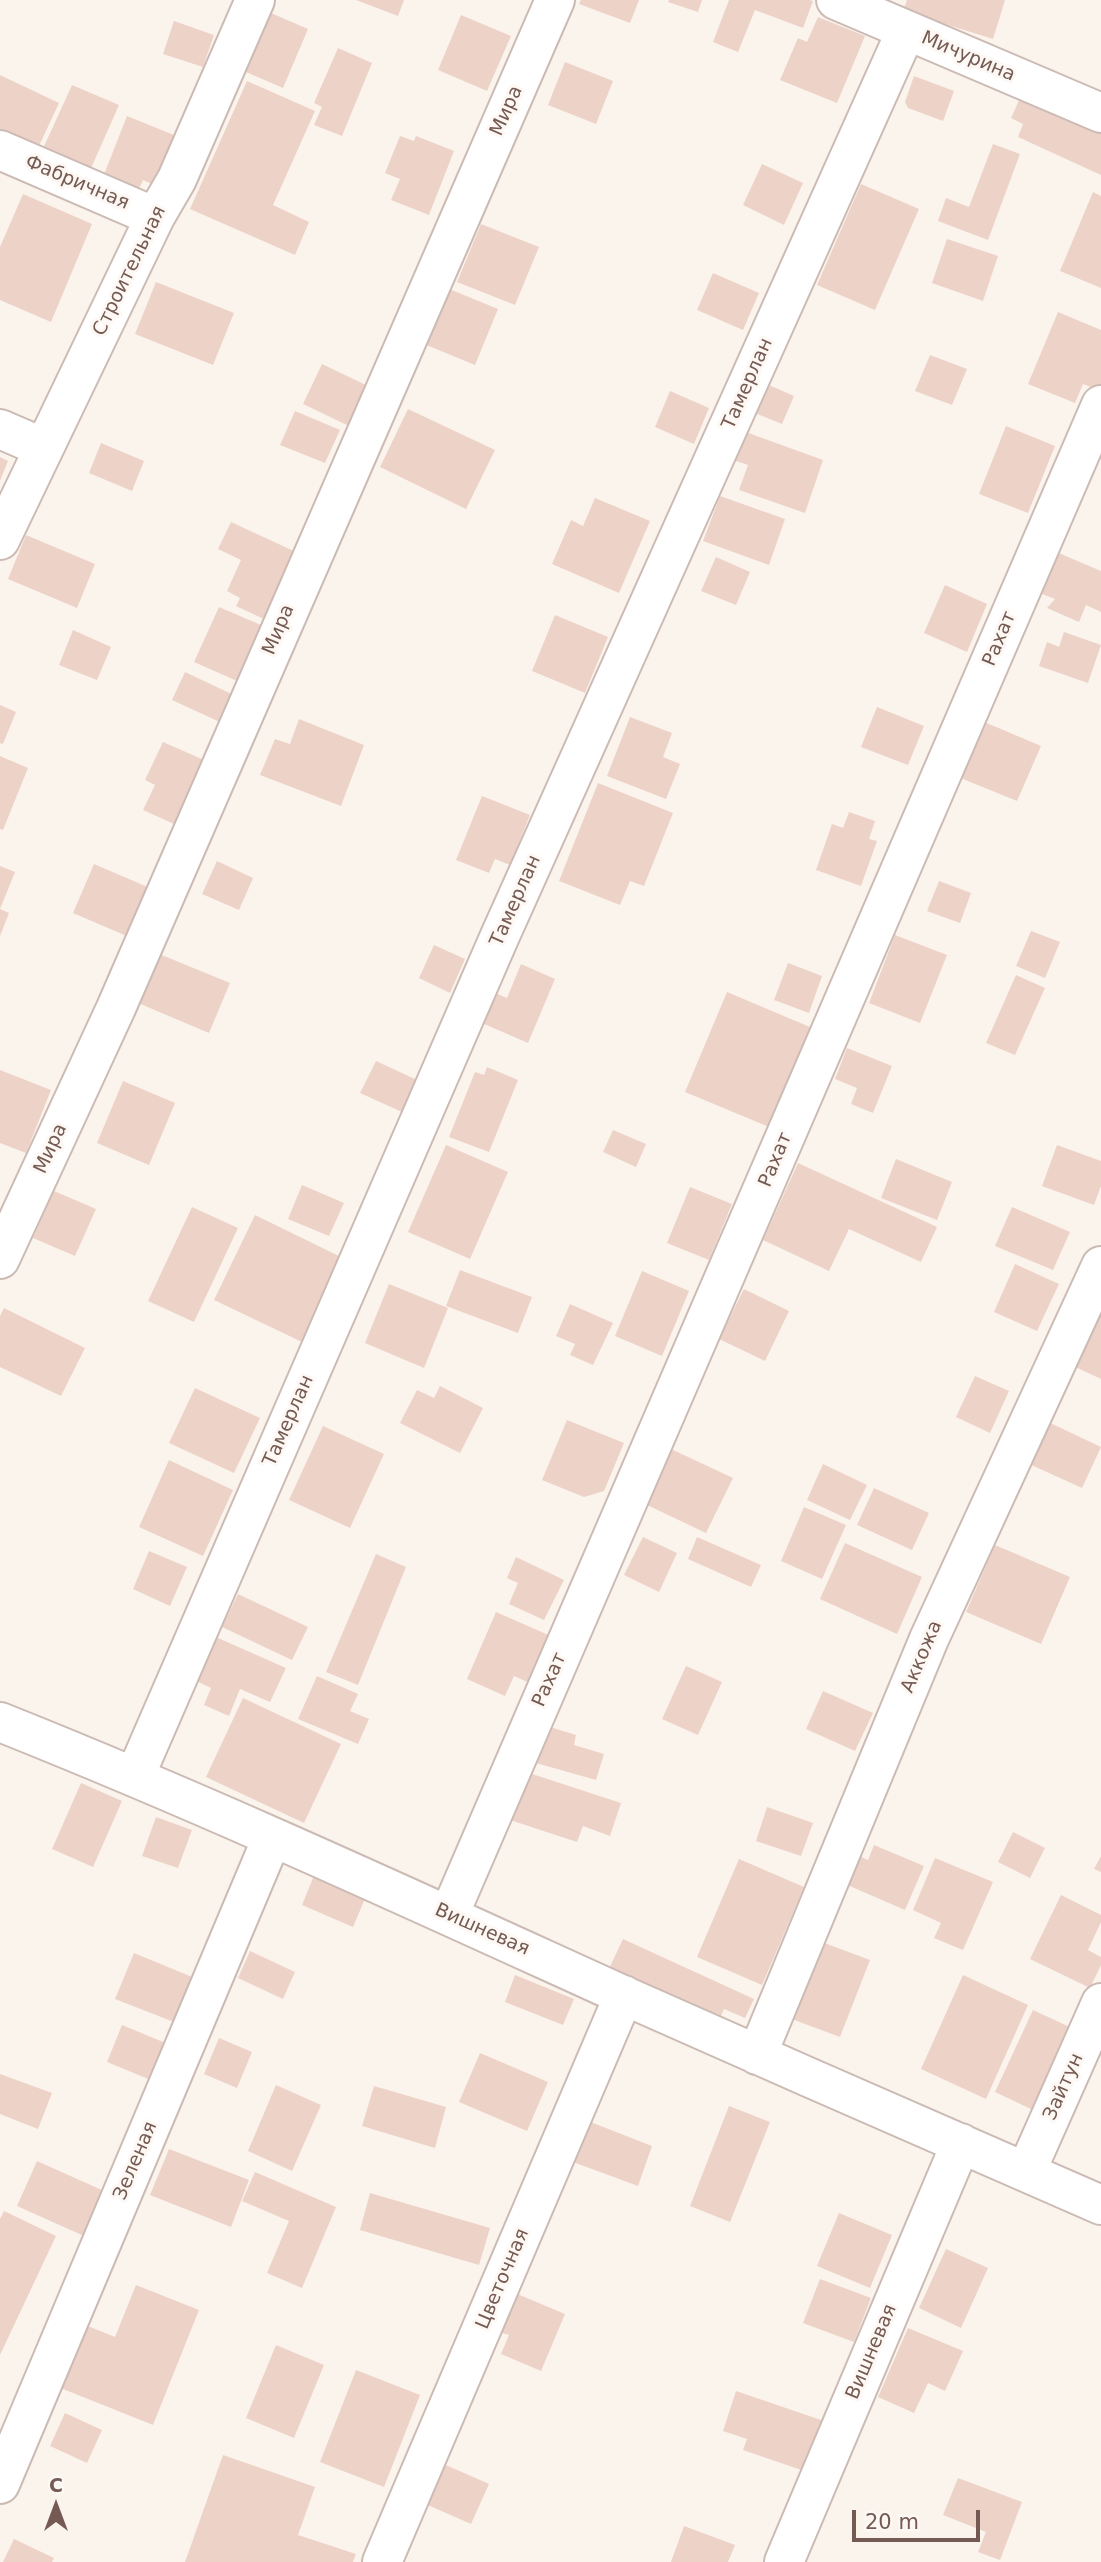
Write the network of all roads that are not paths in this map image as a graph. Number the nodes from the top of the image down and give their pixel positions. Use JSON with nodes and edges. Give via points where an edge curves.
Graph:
{"nodes":[{"id":1,"x":255,"y":0,"type":"edge"},
{"id":2,"x":555,"y":0,"type":"edge"},
{"id":3,"x":836,"y":0,"type":"edge"},
{"id":4,"x":906,"y":31,"type":"junction"},
{"id":5,"x":1101,"y":113,"type":"edge"},
{"id":6,"x":0,"y":150,"type":"edge"},
{"id":7,"x":155,"y":217,"type":"junction"},
{"id":8,"x":1101,"y":405,"type":"edge"},
{"id":9,"x":0,"y":429,"type":"edge"},
{"id":10,"x":44,"y":448,"type":"junction"},
{"id":11,"x":0,"y":540,"type":"edge"},
{"id":12,"x":0,"y":1259,"type":"edge"},
{"id":13,"x":1101,"y":1266,"type":"edge"},
{"id":14,"x":0,"y":1722,"type":"edge"},
{"id":15,"x":135,"y":1776,"type":"junction"},
{"id":16,"x":272,"y":1838,"type":"junction"},
{"id":17,"x":449,"y":1915,"type":"junction"},
{"id":18,"x":624,"y":1995,"type":"junction"},
{"id":19,"x":1101,"y":2003,"type":"edge"},
{"id":20,"x":757,"y":2055,"type":"junction"},
{"id":21,"x":961,"y":2143,"type":"junction"},
{"id":22,"x":1026,"y":2172,"type":"junction"},
{"id":23,"x":1101,"y":2205,"type":"edge"},
{"id":24,"x":0,"y":2484,"type":"edge"},
{"id":25,"x":382,"y":2562,"type":"edge"},
{"id":26,"x":784,"y":2562,"type":"edge"}],
"edges":[{"from":1,"to":7,"type":"street","name":"Строительная","via":[[177,179]]},
{"from":2,"to":12,"type":"street","name":"Мира","via":[[116,1008]]},
{"from":3,"to":4,"type":"street","name":"Мичурина"},
{"from":4,"to":5,"type":"street","name":"Мичурина"},
{"from":4,"to":15,"type":"street","name":"Тамерлан","via":[[499,938]]},
{"from":6,"to":7,"type":"street","name":"Фабричная"},
{"from":7,"to":10,"type":"street","name":"Строительная"},
{"from":8,"to":17,"type":"street","name":"Рахат"},
{"from":9,"to":10,"type":"street"},
{"from":10,"to":11,"type":"street","name":"Строительная"},
{"from":13,"to":20,"type":"street","name":"Аккожа","via":[[929,1639]]},
{"from":14,"to":15,"type":"street","name":"Вишневая"},
{"from":15,"to":16,"type":"street","name":"Вишневая"},
{"from":16,"to":17,"type":"street","name":"Вишневая"},
{"from":16,"to":24,"type":"street","name":"Зеленая"},
{"from":17,"to":18,"type":"street","name":"Вишневая"},
{"from":18,"to":20,"type":"street","name":"Вишневая"},
{"from":18,"to":25,"type":"street","name":"Цветочная"},
{"from":19,"to":22,"type":"street","name":"Зайтун"},
{"from":20,"to":21,"type":"street","name":"Вишневая"},
{"from":21,"to":22,"type":"street","name":"Вишневая"},
{"from":21,"to":26,"type":"street","name":"Вишневая"},
{"from":22,"to":23,"type":"street","name":"Вишневая"}]}
